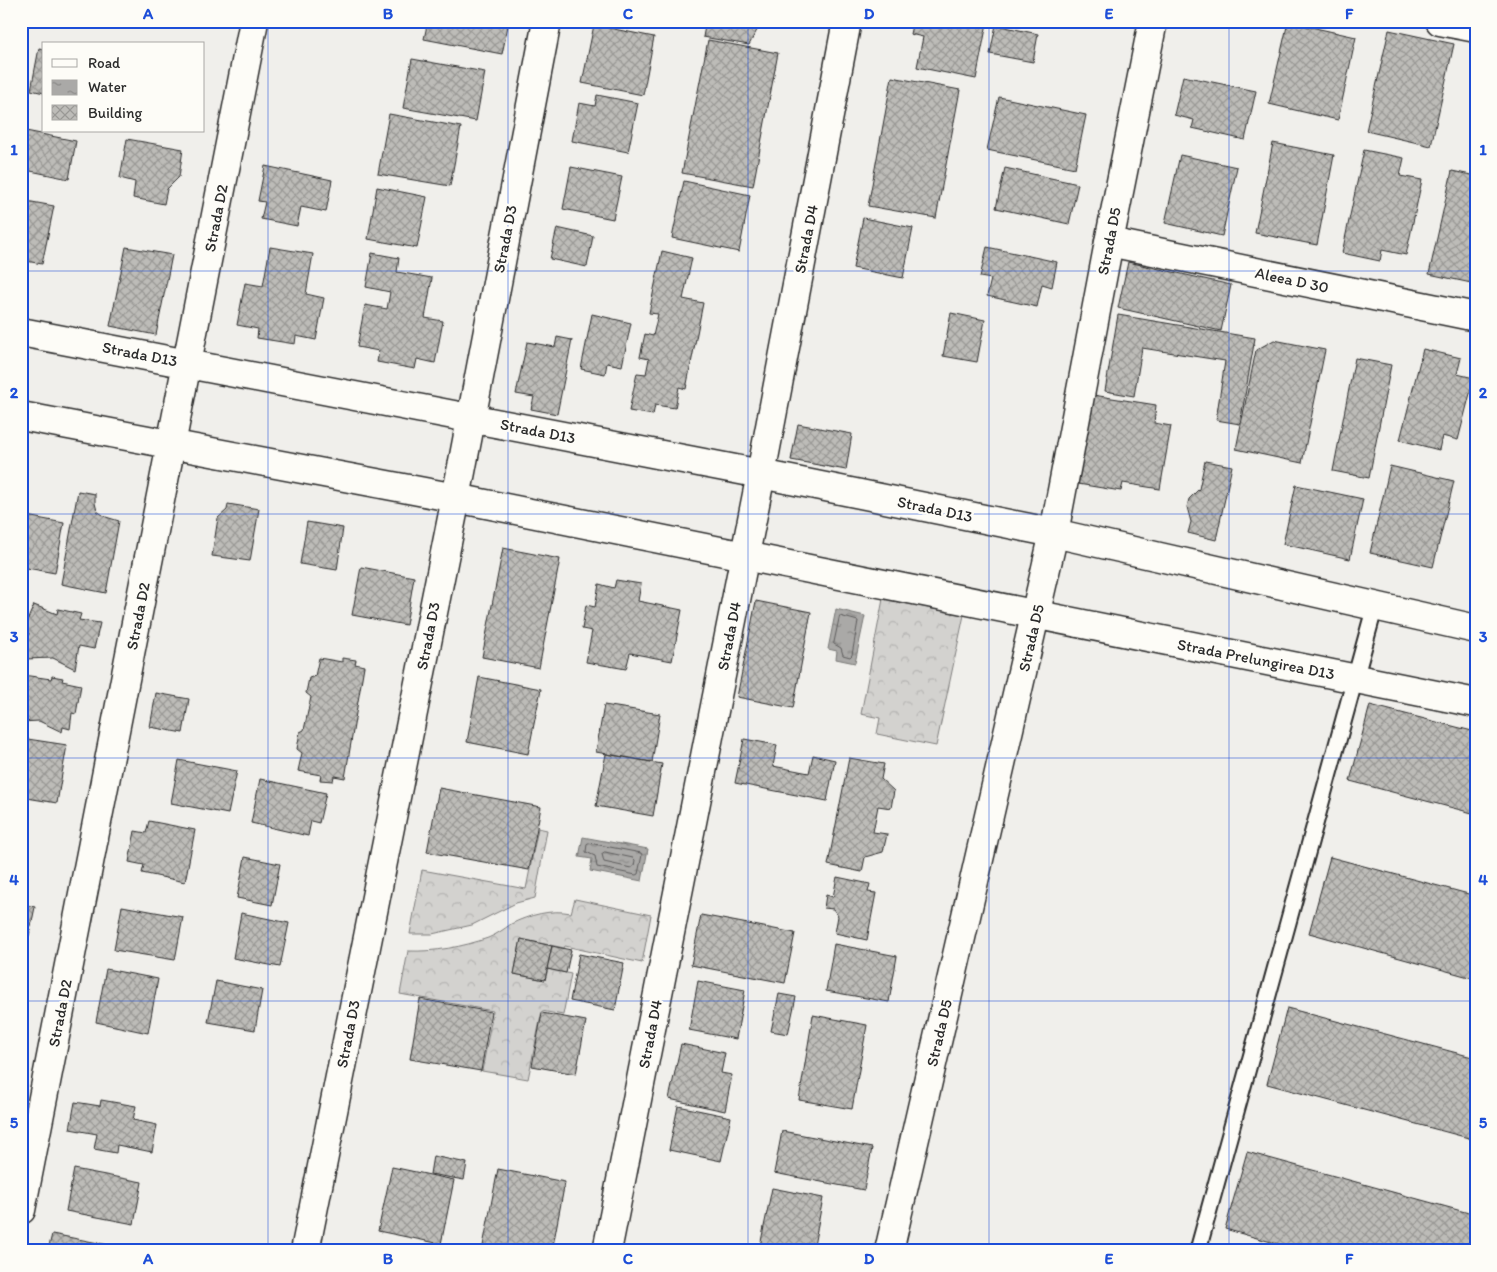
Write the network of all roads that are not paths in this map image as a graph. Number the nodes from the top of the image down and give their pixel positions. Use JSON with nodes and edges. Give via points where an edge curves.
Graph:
{"nodes":[{"id":1,"x":254,"y":21,"type":"edge"},
{"id":2,"x":547,"y":21,"type":"edge"},
{"id":3,"x":847,"y":21,"type":"edge"},
{"id":4,"x":1153,"y":21,"type":"edge"},
{"id":5,"x":1440,"y":21,"type":"edge"},
{"id":6,"x":1476,"y":28,"type":"edge"},
{"id":7,"x":1109,"y":242,"type":"junction"},
{"id":8,"x":1476,"y":318,"type":"edge"},
{"id":9,"x":21,"y":332,"type":"edge"},
{"id":10,"x":188,"y":363,"type":"junction"},
{"id":11,"x":21,"y":416,"type":"edge"},
{"id":12,"x":471,"y":418,"type":"junction"},
{"id":13,"x":172,"y":444,"type":"junction"},
{"id":14,"x":761,"y":474,"type":"junction"},
{"id":15,"x":456,"y":498,"type":"junction"},
{"id":16,"x":1054,"y":533,"type":"junction"},
{"id":17,"x":745,"y":556,"type":"junction"},
{"id":18,"x":1375,"y":606,"type":"junction"},
{"id":19,"x":1036,"y":615,"type":"junction"},
{"id":20,"x":1476,"y":629,"type":"edge"},
{"id":21,"x":1355,"y":678,"type":"junction"},
{"id":22,"x":1476,"y":703,"type":"edge"},
{"id":23,"x":21,"y":1210,"type":"edge"},
{"id":24,"x":1198,"y":1250,"type":"edge"},
{"id":25,"x":305,"y":1251,"type":"edge"},
{"id":26,"x":607,"y":1251,"type":"edge"},
{"id":27,"x":889,"y":1251,"type":"edge"}],
"edges":[{"from":1,"to":10,"type":"street","name":"Strada D2"},
{"from":2,"to":12,"type":"street","name":"Strada D3"},
{"from":3,"to":14,"type":"street","name":"Strada D4"},
{"from":4,"to":7,"type":"street","name":"Strada D5"},
{"from":5,"to":6,"type":"street"},
{"from":7,"to":8,"type":"street","name":"Aleea D 30"},
{"from":7,"to":16,"type":"street","name":"Strada D5"},
{"from":9,"to":10,"type":"street","name":"Strada D13"},
{"from":10,"to":12,"type":"street","name":"Strada D13"},
{"from":10,"to":13,"type":"street","name":"Strada D2"},
{"from":11,"to":13,"type":"street"},
{"from":12,"to":14,"type":"street","name":"Strada D13"},
{"from":12,"to":15,"type":"street","name":"Strada D3"},
{"from":13,"to":15,"type":"street"},
{"from":13,"to":23,"type":"street","name":"Strada D2"},
{"from":14,"to":16,"type":"street","name":"Strada D13"},
{"from":14,"to":17,"type":"street","name":"Strada D4"},
{"from":15,"to":17,"type":"street"},
{"from":15,"to":25,"type":"street","name":"Strada D3"},
{"from":16,"to":18,"type":"street"},
{"from":16,"to":19,"type":"street","name":"Strada D5"},
{"from":17,"to":19,"type":"street"},
{"from":17,"to":26,"type":"street","name":"Strada D4"},
{"from":18,"to":20,"type":"street"},
{"from":18,"to":21,"type":"lane"},
{"from":19,"to":21,"type":"street","name":"Strada Prelungirea D13"},
{"from":19,"to":27,"type":"street","name":"Strada D5"},
{"from":21,"to":22,"type":"street","name":"Strada Prelungirea D13"},
{"from":21,"to":24,"type":"lane"}]}
